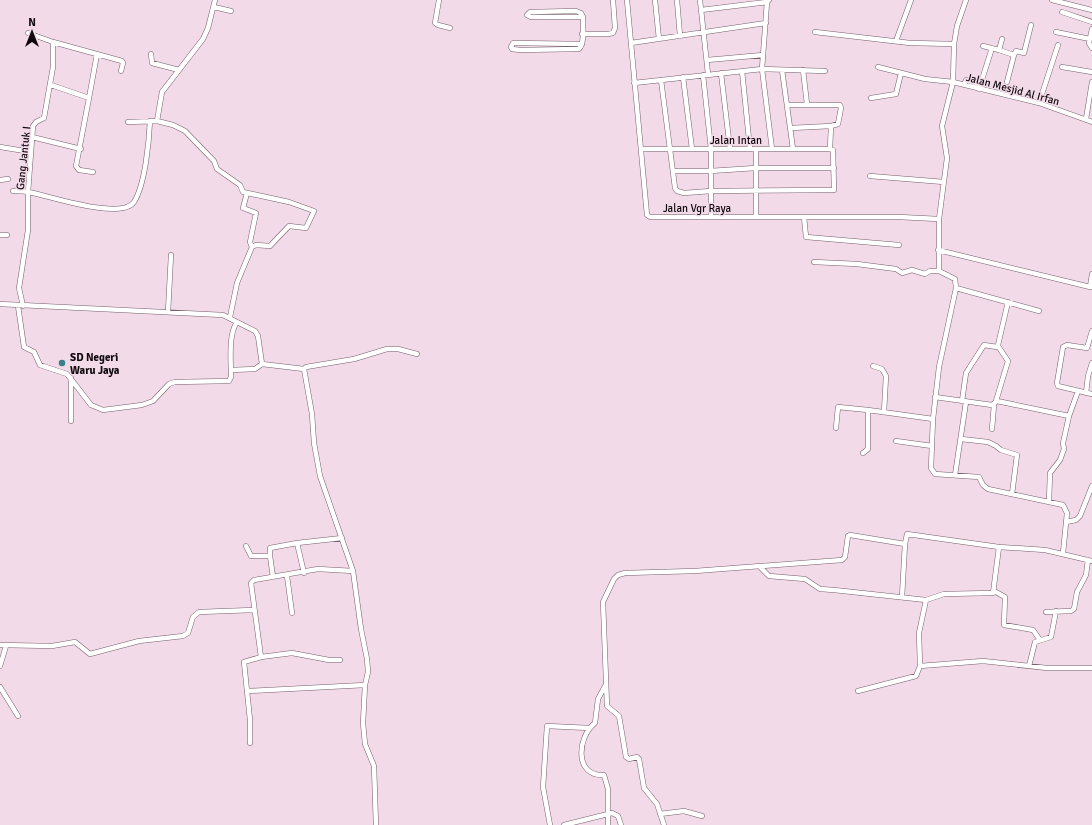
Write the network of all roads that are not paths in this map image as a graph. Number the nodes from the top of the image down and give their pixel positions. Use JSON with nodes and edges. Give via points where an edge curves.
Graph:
{"nodes":[{"id":1,"x":215,"y":0,"type":"edge"},
{"id":2,"x":439,"y":0,"type":"edge"},
{"id":3,"x":613,"y":0,"type":"edge"},
{"id":4,"x":627,"y":0,"type":"edge"},
{"id":5,"x":655,"y":0,"type":"edge"},
{"id":6,"x":676,"y":0,"type":"edge"},
{"id":7,"x":700,"y":0,"type":"edge"},
{"id":8,"x":911,"y":0,"type":"edge"},
{"id":9,"x":966,"y":0,"type":"edge"},
{"id":10,"x":1052,"y":0,"type":"edge"},
{"id":11,"x":768,"y":1,"type":"edge"},
{"id":12,"x":214,"y":7,"type":"junction"},
{"id":13,"x":701,"y":10,"type":"junction"},
{"id":14,"x":1092,"y":10,"type":"edge"},
{"id":15,"x":231,"y":11,"type":"dead end"},
{"id":16,"x":1062,"y":12,"type":"dead end"},
{"id":17,"x":583,"y":17,"type":"junction"},
{"id":18,"x":1092,"y":22,"type":"edge"},
{"id":19,"x":766,"y":23,"type":"junction"},
{"id":20,"x":1031,"y":25,"type":"dead end"},
{"id":21,"x":450,"y":28,"type":"dead end"},
{"id":22,"x":1092,"y":29,"type":"edge"},
{"id":23,"x":704,"y":32,"type":"junction"},
{"id":24,"x":815,"y":32,"type":"dead end"},
{"id":25,"x":1056,"y":32,"type":"dead end"},
{"id":26,"x":28,"y":33,"type":"dead end"},
{"id":27,"x":582,"y":34,"type":"junction"},
{"id":28,"x":680,"y":36,"type":"junction"},
{"id":29,"x":659,"y":39,"type":"junction"},
{"id":30,"x":1002,"y":39,"type":"dead end"},
{"id":31,"x":1090,"y":39,"type":"junction"},
{"id":32,"x":896,"y":41,"type":"junction"},
{"id":33,"x":53,"y":42,"type":"junction"},
{"id":34,"x":631,"y":43,"type":"junction"},
{"id":35,"x":582,"y":44,"type":"junction"},
{"id":36,"x":954,"y":44,"type":"junction"},
{"id":37,"x":1058,"y":45,"type":"dead end"},
{"id":38,"x":983,"y":46,"type":"dead end"},
{"id":39,"x":992,"y":48,"type":"junction"},
{"id":40,"x":1092,"y":48,"type":"edge"},
{"id":41,"x":999,"y":50,"type":"junction"},
{"id":42,"x":97,"y":54,"type":"junction"},
{"id":43,"x":151,"y":54,"type":"dead end"},
{"id":44,"x":763,"y":55,"type":"junction"},
{"id":45,"x":1014,"y":55,"type":"junction"},
{"id":46,"x":707,"y":60,"type":"junction"},
{"id":47,"x":878,"y":67,"type":"dead end"},
{"id":48,"x":1062,"y":67,"type":"dead end"},
{"id":49,"x":179,"y":70,"type":"junction"},
{"id":50,"x":762,"y":70,"type":"junction"},
{"id":51,"x":782,"y":70,"type":"junction"},
{"id":52,"x":803,"y":70,"type":"junction"},
{"id":53,"x":121,"y":71,"type":"dead end"},
{"id":54,"x":742,"y":71,"type":"junction"},
{"id":55,"x":825,"y":71,"type":"dead end"},
{"id":56,"x":1092,"y":72,"type":"edge"},
{"id":57,"x":721,"y":73,"type":"junction"},
{"id":58,"x":901,"y":73,"type":"junction"},
{"id":59,"x":706,"y":75,"type":"junction"},
{"id":60,"x":683,"y":77,"type":"junction"},
{"id":61,"x":661,"y":80,"type":"junction"},
{"id":62,"x":953,"y":82,"type":"junction"},
{"id":63,"x":1007,"y":82,"type":"dead end"},
{"id":64,"x":1092,"y":82,"type":"edge"},
{"id":65,"x":634,"y":83,"type":"junction"},
{"id":66,"x":51,"y":85,"type":"junction"},
{"id":67,"x":980,"y":86,"type":"junction"},
{"id":68,"x":90,"y":98,"type":"junction"},
{"id":69,"x":871,"y":98,"type":"dead end"},
{"id":70,"x":1039,"y":103,"type":"junction"},
{"id":71,"x":807,"y":104,"type":"junction"},
{"id":72,"x":787,"y":105,"type":"junction"},
{"id":73,"x":1086,"y":119,"type":"junction"},
{"id":74,"x":157,"y":121,"type":"junction"},
{"id":75,"x":128,"y":122,"type":"dead end"},
{"id":76,"x":150,"y":122,"type":"junction"},
{"id":77,"x":1092,"y":122,"type":"edge"},
{"id":78,"x":831,"y":126,"type":"junction"},
{"id":79,"x":790,"y":128,"type":"junction"},
{"id":80,"x":32,"y":137,"type":"junction"},
{"id":81,"x":0,"y":147,"type":"edge"},
{"id":82,"x":80,"y":149,"type":"junction"},
{"id":83,"x":642,"y":149,"type":"junction"},
{"id":84,"x":670,"y":149,"type":"junction"},
{"id":85,"x":692,"y":149,"type":"junction"},
{"id":86,"x":711,"y":149,"type":"junction"},
{"id":87,"x":730,"y":149,"type":"junction"},
{"id":88,"x":753,"y":149,"type":"junction"},
{"id":89,"x":772,"y":149,"type":"junction"},
{"id":90,"x":793,"y":149,"type":"junction"},
{"id":91,"x":830,"y":149,"type":"junction"},
{"id":92,"x":31,"y":152,"type":"junction"},
{"id":93,"x":756,"y":168,"type":"junction"},
{"id":94,"x":834,"y":168,"type":"junction"},
{"id":95,"x":674,"y":171,"type":"junction"},
{"id":96,"x":710,"y":171,"type":"junction"},
{"id":97,"x":92,"y":172,"type":"dead end"},
{"id":98,"x":870,"y":176,"type":"dead end"},
{"id":99,"x":8,"y":179,"type":"dead end"},
{"id":100,"x":0,"y":180,"type":"edge"},
{"id":101,"x":944,"y":182,"type":"junction"},
{"id":102,"x":756,"y":190,"type":"junction"},
{"id":103,"x":13,"y":191,"type":"dead end"},
{"id":104,"x":711,"y":191,"type":"junction"},
{"id":105,"x":28,"y":192,"type":"junction"},
{"id":106,"x":247,"y":193,"type":"junction"},
{"id":107,"x":711,"y":217,"type":"junction"},
{"id":108,"x":756,"y":217,"type":"junction"},
{"id":109,"x":804,"y":217,"type":"junction"},
{"id":110,"x":939,"y":219,"type":"junction"},
{"id":111,"x":0,"y":235,"type":"edge"},
{"id":112,"x":7,"y":235,"type":"dead end"},
{"id":113,"x":899,"y":245,"type":"dead end"},
{"id":114,"x":252,"y":247,"type":"junction"},
{"id":115,"x":938,"y":250,"type":"junction"},
{"id":116,"x":171,"y":255,"type":"dead end"},
{"id":117,"x":814,"y":262,"type":"dead end"},
{"id":118,"x":939,"y":271,"type":"junction"},
{"id":119,"x":1092,"y":274,"type":"edge"},
{"id":120,"x":1091,"y":287,"type":"edge"},
{"id":121,"x":956,"y":288,"type":"junction"},
{"id":122,"x":1008,"y":302,"type":"junction"},
{"id":123,"x":0,"y":304,"type":"edge"},
{"id":124,"x":18,"y":306,"type":"junction"},
{"id":125,"x":23,"y":306,"type":"junction"},
{"id":126,"x":1039,"y":311,"type":"dead end"},
{"id":127,"x":168,"y":312,"type":"junction"},
{"id":128,"x":230,"y":317,"type":"junction"},
{"id":129,"x":237,"y":322,"type":"junction"},
{"id":130,"x":1092,"y":331,"type":"edge"},
{"id":131,"x":998,"y":346,"type":"junction"},
{"id":132,"x":417,"y":354,"type":"dead end"},
{"id":133,"x":262,"y":364,"type":"junction"},
{"id":134,"x":1092,"y":364,"type":"edge"},
{"id":135,"x":873,"y":366,"type":"dead end"},
{"id":136,"x":304,"y":369,"type":"junction"},
{"id":137,"x":231,"y":370,"type":"junction"},
{"id":138,"x":71,"y":378,"type":"junction"},
{"id":139,"x":1078,"y":391,"type":"junction"},
{"id":140,"x":1086,"y":393,"type":"junction"},
{"id":141,"x":1092,"y":394,"type":"edge"},
{"id":142,"x":935,"y":397,"type":"junction"},
{"id":143,"x":964,"y":401,"type":"junction"},
{"id":144,"x":995,"y":403,"type":"junction"},
{"id":145,"x":868,"y":410,"type":"junction"},
{"id":146,"x":884,"y":412,"type":"junction"},
{"id":147,"x":1069,"y":416,"type":"junction"},
{"id":148,"x":933,"y":419,"type":"junction"},
{"id":149,"x":71,"y":421,"type":"dead end"},
{"id":150,"x":836,"y":428,"type":"dead end"},
{"id":151,"x":992,"y":429,"type":"dead end"},
{"id":152,"x":961,"y":439,"type":"junction"},
{"id":153,"x":896,"y":442,"type":"dead end"},
{"id":154,"x":932,"y":446,"type":"junction"},
{"id":155,"x":863,"y":453,"type":"dead end"},
{"id":156,"x":955,"y":475,"type":"junction"},
{"id":157,"x":1092,"y":486,"type":"edge"},
{"id":158,"x":1012,"y":494,"type":"junction"},
{"id":159,"x":1049,"y":502,"type":"junction"},
{"id":160,"x":1066,"y":522,"type":"junction"},
{"id":161,"x":342,"y":538,"type":"junction"},
{"id":162,"x":297,"y":542,"type":"junction"},
{"id":163,"x":905,"y":544,"type":"junction"},
{"id":164,"x":246,"y":546,"type":"dead end"},
{"id":165,"x":999,"y":547,"type":"junction"},
{"id":166,"x":1063,"y":553,"type":"junction"},
{"id":167,"x":270,"y":556,"type":"junction"},
{"id":168,"x":1090,"y":560,"type":"edge"},
{"id":169,"x":760,"y":567,"type":"junction"},
{"id":170,"x":353,"y":571,"type":"junction"},
{"id":171,"x":304,"y":573,"type":"junction"},
{"id":172,"x":287,"y":576,"type":"junction"},
{"id":173,"x":273,"y":578,"type":"junction"},
{"id":174,"x":994,"y":591,"type":"junction"},
{"id":175,"x":902,"y":597,"type":"junction"},
{"id":176,"x":926,"y":600,"type":"junction"},
{"id":177,"x":253,"y":610,"type":"junction"},
{"id":178,"x":1056,"y":611,"type":"junction"},
{"id":179,"x":1046,"y":612,"type":"dead end"},
{"id":180,"x":292,"y":613,"type":"dead end"},
{"id":181,"x":1040,"y":640,"type":"junction"},
{"id":182,"x":3,"y":646,"type":"edge"},
{"id":183,"x":261,"y":657,"type":"junction"},
{"id":184,"x":340,"y":660,"type":"dead end"},
{"id":185,"x":0,"y":666,"type":"edge"},
{"id":186,"x":920,"y":666,"type":"junction"},
{"id":187,"x":1029,"y":666,"type":"junction"},
{"id":188,"x":1092,"y":668,"type":"edge"},
{"id":189,"x":606,"y":684,"type":"junction"},
{"id":190,"x":365,"y":685,"type":"junction"},
{"id":191,"x":0,"y":687,"type":"edge"},
{"id":192,"x":247,"y":691,"type":"junction"},
{"id":193,"x":858,"y":691,"type":"dead end"},
{"id":194,"x":18,"y":716,"type":"dead end"},
{"id":195,"x":589,"y":728,"type":"junction"},
{"id":196,"x":250,"y":743,"type":"dead end"},
{"id":197,"x":609,"y":813,"type":"junction"},
{"id":198,"x":660,"y":814,"type":"junction"},
{"id":199,"x":702,"y":816,"type":"dead end"},
{"id":200,"x":376,"y":825,"type":"edge"},
{"id":201,"x":550,"y":825,"type":"edge"},
{"id":202,"x":564,"y":825,"type":"edge"},
{"id":203,"x":608,"y":825,"type":"edge"},
{"id":204,"x":621,"y":825,"type":"edge"},
{"id":205,"x":664,"y":825,"type":"edge"}],
"edges":[{"from":1,"to":12,"type":"street"},
{"from":2,"to":21,"type":"street","via":[[436,25]]},
{"from":3,"to":27,"type":"street","via":[[613,33]]},
{"from":4,"to":34,"type":"street","name":"Jalan Vgr Raya"},
{"from":5,"to":29,"type":"street"},
{"from":6,"to":28,"type":"street"},
{"from":7,"to":13,"type":"street"},
{"from":8,"to":32,"type":"street"},
{"from":9,"to":36,"type":"street"},
{"from":10,"to":14,"type":"street"},
{"from":11,"to":13,"type":"street"},
{"from":11,"to":19,"type":"street"},
{"from":12,"to":15,"type":"street"},
{"from":12,"to":49,"type":"street","via":[[203,39]]},
{"from":13,"to":23,"type":"street"},
{"from":16,"to":18,"type":"street"},
{"from":17,"to":17,"type":"street","via":[[576,11],[530,12],[527,15]]},
{"from":17,"to":27,"type":"street"},
{"from":19,"to":23,"type":"street"},
{"from":19,"to":44,"type":"street"},
{"from":20,"to":45,"type":"street","via":[[1024,53],[1016,51]]},
{"from":22,"to":31,"type":"street"},
{"from":23,"to":28,"type":"street"},
{"from":23,"to":46,"type":"street"},
{"from":24,"to":32,"type":"street"},
{"from":25,"to":31,"type":"street"},
{"from":26,"to":33,"type":"street"},
{"from":27,"to":35,"type":"street"},
{"from":28,"to":29,"type":"street"},
{"from":29,"to":34,"type":"street"},
{"from":30,"to":41,"type":"street"},
{"from":31,"to":40,"type":"street","via":[[1089,45]]},
{"from":32,"to":36,"type":"street"},
{"from":33,"to":42,"type":"street"},
{"from":33,"to":66,"type":"street","name":"Gang Jantuk I"},
{"from":34,"to":65,"type":"street","name":"Jalan Vgr Raya"},
{"from":35,"to":35,"type":"street","via":[[577,50],[520,50],[511,47],[513,43]]},
{"from":36,"to":62,"type":"street"},
{"from":37,"to":70,"type":"street"},
{"from":38,"to":39,"type":"street"},
{"from":39,"to":41,"type":"street"},
{"from":39,"to":67,"type":"street"},
{"from":41,"to":45,"type":"street"},
{"from":42,"to":53,"type":"street","via":[[122,61]]},
{"from":42,"to":68,"type":"street"},
{"from":43,"to":49,"type":"street","via":[[152,63]]},
{"from":44,"to":46,"type":"street"},
{"from":44,"to":50,"type":"street"},
{"from":45,"to":63,"type":"street"},
{"from":46,"to":59,"type":"street"},
{"from":47,"to":58,"type":"street","name":"Jalan Mesjid Al Irfan"},
{"from":48,"to":56,"type":"street"},
{"from":49,"to":74,"type":"street","via":[[162,92]]},
{"from":50,"to":51,"type":"street"},
{"from":50,"to":54,"type":"street"},
{"from":50,"to":89,"type":"street"},
{"from":51,"to":52,"type":"street"},
{"from":51,"to":72,"type":"street"},
{"from":52,"to":55,"type":"street"},
{"from":52,"to":71,"type":"street"},
{"from":54,"to":57,"type":"street"},
{"from":54,"to":88,"type":"street"},
{"from":57,"to":59,"type":"street"},
{"from":57,"to":87,"type":"street"},
{"from":58,"to":62,"type":"street","name":"Jalan Mesjid Al Irfan"},
{"from":58,"to":69,"type":"street","via":[[896,94]]},
{"from":59,"to":60,"type":"street"},
{"from":59,"to":86,"type":"street"},
{"from":60,"to":61,"type":"street"},
{"from":60,"to":85,"type":"street"},
{"from":61,"to":65,"type":"street"},
{"from":61,"to":84,"type":"street"},
{"from":62,"to":67,"type":"street","name":"Jalan Mesjid Al Irfan"},
{"from":62,"to":101,"type":"street","via":[[942,126],[947,152]]},
{"from":64,"to":73,"type":"street"},
{"from":65,"to":83,"type":"street","name":"Jalan Vgr Raya"},
{"from":66,"to":68,"type":"street"},
{"from":66,"to":80,"type":"street","name":"Gang Jantuk I","via":[[44,118],[34,123]]},
{"from":67,"to":70,"type":"street","name":"Jalan Mesjid Al Irfan"},
{"from":68,"to":82,"type":"street"},
{"from":70,"to":73,"type":"street","name":"Jalan Mesjid Al Irfan"},
{"from":71,"to":72,"type":"street"},
{"from":71,"to":78,"type":"street","via":[[841,106],[838,124]]},
{"from":72,"to":79,"type":"street"},
{"from":73,"to":77,"type":"street","name":"Jalan Mesjid Al Irfan"},
{"from":74,"to":76,"type":"street"},
{"from":74,"to":106,"type":"street","via":[[185,131],[214,161],[217,169],[235,180],[243,192]]},
{"from":75,"to":76,"type":"street"},
{"from":76,"to":105,"type":"street","via":[[142,177],[131,205],[123,208],[101,208]]},
{"from":78,"to":79,"type":"street"},
{"from":78,"to":91,"type":"street"},
{"from":79,"to":90,"type":"street"},
{"from":80,"to":82,"type":"street"},
{"from":80,"to":92,"type":"street","name":"Gang Jantuk I"},
{"from":81,"to":92,"type":"street"},
{"from":82,"to":97,"type":"street","via":[[77,168]]},
{"from":83,"to":84,"type":"street","name":"Jalan Intan"},
{"from":83,"to":107,"type":"street","name":"Jalan Vgr Raya","via":[[647,215]]},
{"from":84,"to":85,"type":"street","name":"Jalan Intan"},
{"from":84,"to":95,"type":"street"},
{"from":85,"to":86,"type":"street","name":"Jalan Intan"},
{"from":86,"to":87,"type":"street","name":"Jalan Intan"},
{"from":86,"to":96,"type":"street"},
{"from":87,"to":88,"type":"street","name":"Jalan Intan"},
{"from":88,"to":89,"type":"street","name":"Jalan Intan"},
{"from":88,"to":93,"type":"street"},
{"from":89,"to":90,"type":"street","name":"Jalan Intan"},
{"from":90,"to":91,"type":"street","name":"Jalan Intan"},
{"from":91,"to":94,"type":"street","via":[[833,150]]},
{"from":92,"to":105,"type":"street","name":"Gang Jantuk I"},
{"from":93,"to":94,"type":"street"},
{"from":93,"to":96,"type":"street"},
{"from":93,"to":102,"type":"street"},
{"from":94,"to":102,"type":"street","via":[[834,190]]},
{"from":95,"to":96,"type":"street"},
{"from":95,"to":104,"type":"street","via":[[677,191]]},
{"from":96,"to":104,"type":"street"},
{"from":98,"to":101,"type":"street"},
{"from":99,"to":100,"type":"street"},
{"from":101,"to":110,"type":"street"},
{"from":102,"to":104,"type":"street"},
{"from":102,"to":108,"type":"street"},
{"from":103,"to":105,"type":"street"},
{"from":104,"to":107,"type":"street"},
{"from":105,"to":125,"type":"street","name":"Gang Jantuk I","via":[[28,230],[19,288]]},
{"from":106,"to":114,"type":"street","via":[[243,208],[256,213],[250,242]]},
{"from":106,"to":114,"type":"street","via":[[289,202],[314,212],[306,228],[289,226],[270,246]]},
{"from":107,"to":108,"type":"street","name":"Jalan Vgr Raya"},
{"from":108,"to":109,"type":"street","name":"Jalan Vgr Raya"},
{"from":109,"to":110,"type":"street","name":"Jalan Vgr Raya"},
{"from":109,"to":113,"type":"street","via":[[806,237]]},
{"from":110,"to":115,"type":"street"},
{"from":111,"to":112,"type":"street"},
{"from":114,"to":128,"type":"street","via":[[238,283]]},
{"from":115,"to":118,"type":"street"},
{"from":115,"to":120,"type":"street"},
{"from":116,"to":127,"type":"street"},
{"from":117,"to":118,"type":"street","via":[[857,264],[896,269],[902,273],[912,270],[925,274]]},
{"from":118,"to":121,"type":"street","via":[[955,279]]},
{"from":119,"to":120,"type":"street"},
{"from":121,"to":122,"type":"street"},
{"from":121,"to":142,"type":"street","via":[[940,360]]},
{"from":122,"to":126,"type":"street"},
{"from":122,"to":131,"type":"street"},
{"from":123,"to":124,"type":"street"},
{"from":124,"to":125,"type":"street"},
{"from":124,"to":138,"type":"street","via":[[24,347],[34,352],[40,366],[65,372]]},
{"from":125,"to":127,"type":"street"},
{"from":127,"to":128,"type":"street","via":[[209,313]]},
{"from":128,"to":129,"type":"street"},
{"from":129,"to":133,"type":"street","via":[[257,333]]},
{"from":129,"to":137,"type":"street","via":[[234,326]]},
{"from":130,"to":139,"type":"street","via":[[1087,348],[1067,345],[1063,347],[1058,386]]},
{"from":131,"to":143,"type":"street","via":[[984,345],[966,373]]},
{"from":131,"to":144,"type":"street","via":[[1008,361]]},
{"from":132,"to":136,"type":"street","via":[[387,349],[354,359],[306,366]]},
{"from":133,"to":136,"type":"street"},
{"from":133,"to":137,"type":"street","via":[[255,369]]},
{"from":134,"to":140,"type":"street","via":[[1088,373]]},
{"from":135,"to":146,"type":"street","via":[[882,369],[886,376]]},
{"from":136,"to":161,"type":"street","via":[[320,476]]},
{"from":137,"to":138,"type":"street","via":[[231,379],[228,382],[175,382],[168,384],[157,398],[142,405],[103,410],[91,405]]},
{"from":138,"to":149,"type":"street"},
{"from":139,"to":140,"type":"street"},
{"from":139,"to":147,"type":"street"},
{"from":140,"to":141,"type":"street"},
{"from":142,"to":143,"type":"street"},
{"from":142,"to":148,"type":"street"},
{"from":143,"to":144,"type":"street"},
{"from":143,"to":152,"type":"street"},
{"from":144,"to":147,"type":"street"},
{"from":144,"to":151,"type":"street"},
{"from":145,"to":146,"type":"street"},
{"from":145,"to":150,"type":"street","via":[[838,407]]},
{"from":145,"to":155,"type":"street","via":[[868,449]]},
{"from":146,"to":148,"type":"street"},
{"from":147,"to":159,"type":"street","via":[[1064,449],[1060,460],[1050,473]]},
{"from":148,"to":154,"type":"street"},
{"from":152,"to":156,"type":"street"},
{"from":152,"to":158,"type":"street","via":[[988,442],[1001,450],[1018,454]]},
{"from":153,"to":154,"type":"street"},
{"from":154,"to":156,"type":"street","via":[[931,470],[935,474]]},
{"from":156,"to":158,"type":"street","via":[[979,477],[988,489]]},
{"from":157,"to":160,"type":"street","via":[[1080,516],[1076,520]]},
{"from":158,"to":159,"type":"street"},
{"from":159,"to":160,"type":"street","via":[[1065,507]]},
{"from":160,"to":166,"type":"street"},
{"from":161,"to":162,"type":"street"},
{"from":161,"to":170,"type":"street"},
{"from":162,"to":167,"type":"street","via":[[270,548]]},
{"from":162,"to":171,"type":"street"},
{"from":163,"to":165,"type":"street","via":[[907,534]]},
{"from":163,"to":169,"type":"street","via":[[849,535],[842,560]]},
{"from":163,"to":175,"type":"street"},
{"from":164,"to":167,"type":"street","via":[[251,556]]},
{"from":165,"to":166,"type":"street"},
{"from":165,"to":174,"type":"street"},
{"from":166,"to":168,"type":"street"},
{"from":167,"to":173,"type":"street"},
{"from":168,"to":178,"type":"street","via":[[1077,592],[1074,609]]},
{"from":169,"to":175,"type":"street","via":[[769,576],[805,579],[825,591]]},
{"from":169,"to":189,"type":"street","via":[[618,575],[603,602]]},
{"from":170,"to":171,"type":"street","via":[[323,569]]},
{"from":170,"to":190,"type":"street","via":[[367,659]]},
{"from":171,"to":172,"type":"street"},
{"from":172,"to":173,"type":"street"},
{"from":172,"to":180,"type":"street"},
{"from":173,"to":177,"type":"street","via":[[254,580],[251,583]]},
{"from":174,"to":176,"type":"street","via":[[990,594],[944,594]]},
{"from":174,"to":181,"type":"street","via":[[1005,597],[1004,625],[1034,630]]},
{"from":175,"to":176,"type":"street"},
{"from":176,"to":186,"type":"street","via":[[919,632]]},
{"from":177,"to":182,"type":"street","via":[[199,612],[193,617],[188,633],[183,636],[138,641],[94,653],[86,652],[75,642],[52,646]]},
{"from":177,"to":183,"type":"street"},
{"from":178,"to":179,"type":"street"},
{"from":178,"to":181,"type":"street","via":[[1052,634]]},
{"from":181,"to":187,"type":"street","via":[[1034,643]]},
{"from":182,"to":185,"type":"street"},
{"from":183,"to":184,"type":"street","via":[[304,654]]},
{"from":183,"to":192,"type":"street","via":[[244,662]]},
{"from":186,"to":187,"type":"street","via":[[983,661]]},
{"from":186,"to":193,"type":"street","via":[[913,677]]},
{"from":187,"to":188,"type":"street"},
{"from":189,"to":195,"type":"street","via":[[598,698],[595,723]]},
{"from":189,"to":198,"type":"street","via":[[607,706],[619,716],[626,757],[639,759],[644,788],[657,804]]},
{"from":190,"to":192,"type":"street"},
{"from":190,"to":200,"type":"street","via":[[364,736],[374,766]]},
{"from":191,"to":194,"type":"street"},
{"from":192,"to":196,"type":"street"},
{"from":195,"to":197,"type":"street","via":[[582,743],[581,758],[590,773],[596,776],[604,775],[608,789]]},
{"from":195,"to":201,"type":"street","via":[[547,726],[543,787]]},
{"from":197,"to":202,"type":"street"},
{"from":197,"to":203,"type":"street"},
{"from":197,"to":204,"type":"street","via":[[615,813]]},
{"from":198,"to":199,"type":"street","via":[[684,811]]},
{"from":198,"to":205,"type":"street"}]}
